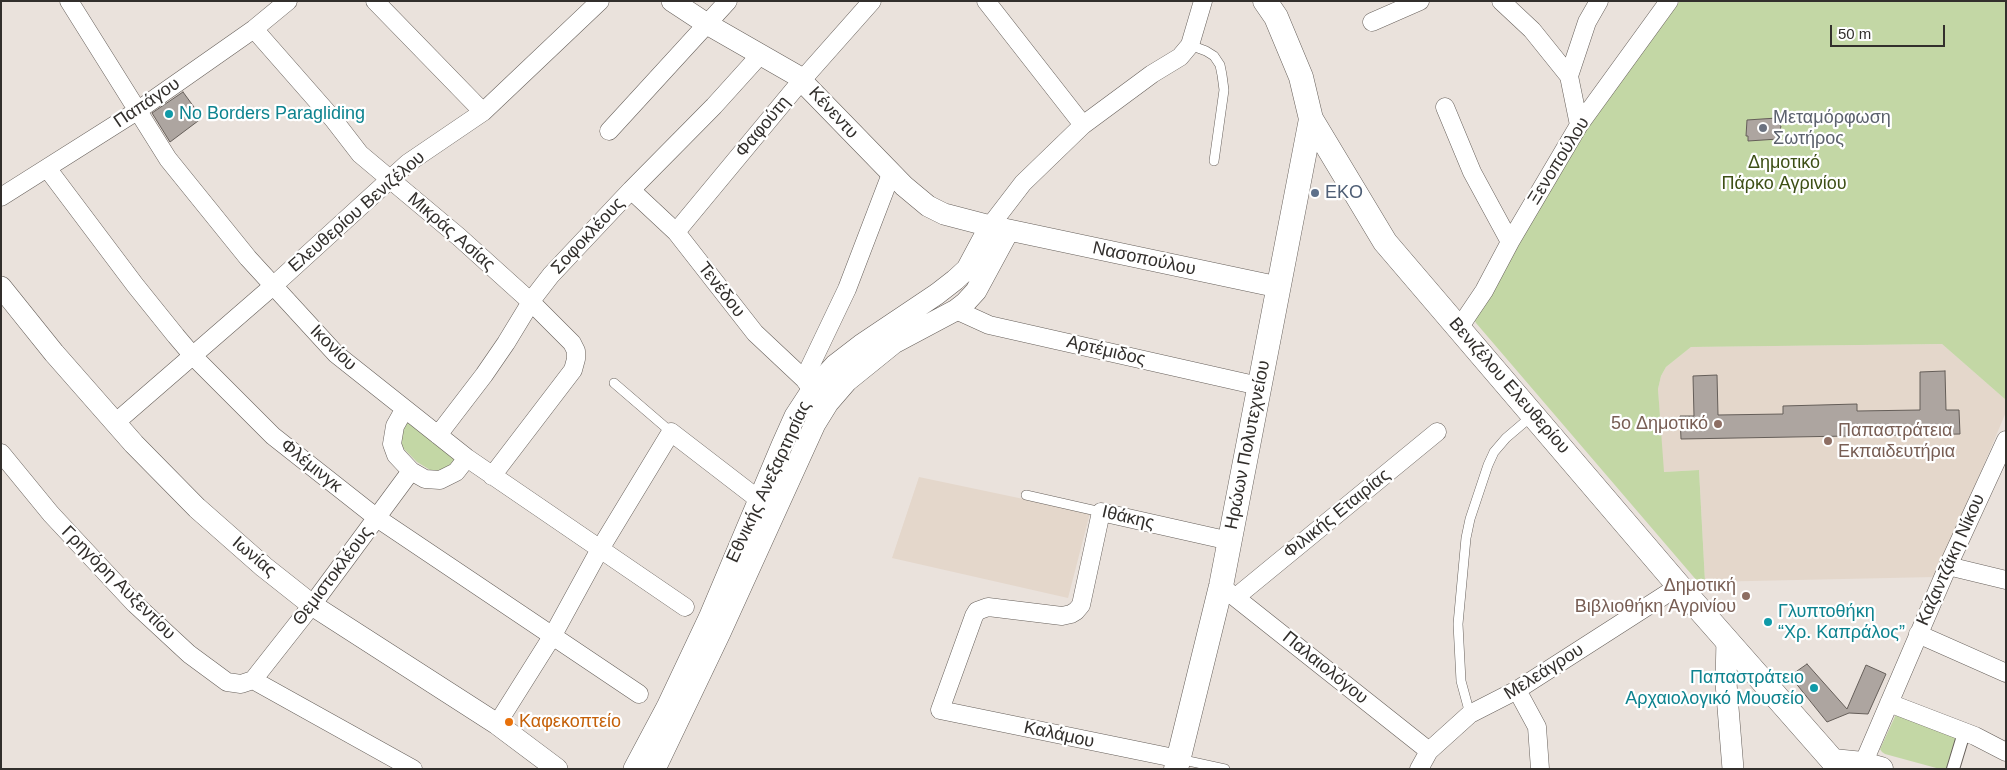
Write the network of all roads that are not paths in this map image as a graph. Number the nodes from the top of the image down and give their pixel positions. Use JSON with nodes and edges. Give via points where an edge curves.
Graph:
{"nodes":[{"id":1,"x":69,"y":1,"type":"edge"},
{"id":2,"x":288,"y":1,"type":"edge"},
{"id":3,"x":374,"y":1,"type":"edge"},
{"id":4,"x":600,"y":1,"type":"edge"},
{"id":5,"x":672,"y":1,"type":"edge"},
{"id":6,"x":728,"y":1,"type":"edge"},
{"id":7,"x":872,"y":1,"type":"edge"},
{"id":8,"x":986,"y":1,"type":"edge"},
{"id":9,"x":1203,"y":1,"type":"edge"},
{"id":10,"x":1265,"y":1,"type":"edge"},
{"id":11,"x":1420,"y":1,"type":"edge"},
{"id":12,"x":1501,"y":1,"type":"edge"},
{"id":13,"x":1598,"y":1,"type":"edge"},
{"id":14,"x":1670,"y":1,"type":"edge"},
{"id":15,"x":1372,"y":22,"type":"dead end"},
{"id":16,"x":707,"y":24,"type":"junction"},
{"id":17,"x":254,"y":29,"type":"junction"},
{"id":18,"x":1190,"y":45,"type":"junction"},
{"id":19,"x":761,"y":54,"type":"junction"},
{"id":20,"x":1569,"y":76,"type":"junction"},
{"id":21,"x":802,"y":80,"type":"junction"},
{"id":22,"x":1445,"y":108,"type":"dead end"},
{"id":23,"x":137,"y":111,"type":"junction"},
{"id":24,"x":482,"y":112,"type":"junction"},
{"id":25,"x":1311,"y":119,"type":"junction"},
{"id":26,"x":1083,"y":124,"type":"junction"},
{"id":27,"x":1579,"y":125,"type":"junction"},
{"id":28,"x":609,"y":131,"type":"dead end"},
{"id":29,"x":1214,"y":161,"type":"dead end"},
{"id":30,"x":47,"y":168,"type":"junction"},
{"id":31,"x":891,"y":174,"type":"junction"},
{"id":32,"x":389,"y":180,"type":"junction"},
{"id":33,"x":631,"y":190,"type":"junction"},
{"id":34,"x":1,"y":197,"type":"edge"},
{"id":35,"x":999,"y":228,"type":"junction"},
{"id":36,"x":676,"y":232,"type":"junction"},
{"id":37,"x":1510,"y":242,"type":"junction"},
{"id":38,"x":273,"y":286,"type":"junction"},
{"id":39,"x":1,"y":287,"type":"edge"},
{"id":40,"x":1278,"y":287,"type":"junction"},
{"id":41,"x":531,"y":302,"type":"junction"},
{"id":42,"x":956,"y":310,"type":"junction"},
{"id":43,"x":1459,"y":328,"type":"junction"},
{"id":44,"x":193,"y":356,"type":"junction"},
{"id":45,"x":614,"y":383,"type":"dead end"},
{"id":46,"x":808,"y":385,"type":"junction"},
{"id":47,"x":1260,"y":386,"type":"junction"},
{"id":48,"x":404,"y":410,"type":"junction"},
{"id":49,"x":1533,"y":414,"type":"junction"},
{"id":50,"x":115,"y":423,"type":"junction"},
{"id":51,"x":671,"y":432,"type":"junction"},
{"id":52,"x":1437,"y":432,"type":"dead end"},
{"id":53,"x":438,"y":435,"type":"junction"},
{"id":54,"x":2006,"y":440,"type":"edge"},
{"id":55,"x":1,"y":453,"type":"edge"},
{"id":56,"x":467,"y":458,"type":"junction"},
{"id":57,"x":411,"y":471,"type":"junction"},
{"id":58,"x":7,"y":474,"type":"edge"},
{"id":59,"x":492,"y":476,"type":"junction"},
{"id":60,"x":1026,"y":495,"type":"dead end"},
{"id":61,"x":758,"y":499,"type":"junction"},
{"id":62,"x":1101,"y":512,"type":"junction"},
{"id":63,"x":377,"y":518,"type":"junction"},
{"id":64,"x":1230,"y":541,"type":"junction"},
{"id":65,"x":600,"y":549,"type":"junction"},
{"id":66,"x":1948,"y":566,"type":"junction"},
{"id":67,"x":2006,"y":580,"type":"edge"},
{"id":68,"x":1679,"y":586,"type":"junction"},
{"id":69,"x":1229,"y":591,"type":"junction"},
{"id":70,"x":312,"y":605,"type":"junction"},
{"id":71,"x":685,"y":607,"type":"dead end"},
{"id":72,"x":1918,"y":634,"type":"junction"},
{"id":73,"x":553,"y":635,"type":"junction"},
{"id":74,"x":1727,"y":639,"type":"junction"},
{"id":75,"x":2006,"y":673,"type":"edge"},
{"id":76,"x":253,"y":680,"type":"junction"},
{"id":77,"x":1517,"y":690,"type":"junction"},
{"id":78,"x":639,"y":694,"type":"dead end"},
{"id":79,"x":1889,"y":703,"type":"junction"},
{"id":80,"x":1470,"y":714,"type":"junction"},
{"id":81,"x":497,"y":724,"type":"junction"},
{"id":82,"x":1962,"y":736,"type":"dead end"},
{"id":83,"x":1428,"y":751,"type":"junction"},
{"id":84,"x":2006,"y":752,"type":"edge"},
{"id":85,"x":1177,"y":764,"type":"edge"},
{"id":86,"x":1834,"y":765,"type":"edge"},
{"id":87,"x":1872,"y":766,"type":"edge"},
{"id":88,"x":413,"y":769,"type":"edge"},
{"id":89,"x":557,"y":769,"type":"edge"},
{"id":90,"x":634,"y":769,"type":"edge"},
{"id":91,"x":655,"y":769,"type":"edge"},
{"id":92,"x":1225,"y":769,"type":"edge"},
{"id":93,"x":1419,"y":769,"type":"edge"},
{"id":94,"x":1540,"y":769,"type":"edge"},
{"id":95,"x":1733,"y":769,"type":"edge"},
{"id":96,"x":1953,"y":769,"type":"edge"}],
"edges":[{"from":1,"to":23,"type":"street","name":"Ικονίου"},
{"from":2,"to":17,"type":"street","name":"Παπάγου"},
{"from":3,"to":24,"type":"street"},
{"from":4,"to":24,"type":"street","name":"Ελευθερίου Βενιζέλου"},
{"from":5,"to":16,"type":"street","name":"Κένεντυ"},
{"from":6,"to":16,"type":"street"},
{"from":7,"to":21,"type":"street","name":"Φαφούτη"},
{"from":8,"to":26,"type":"street"},
{"from":9,"to":18,"type":"street"},
{"from":10,"to":25,"type":"main road","via":[[1276,17],[1301,77]]},
{"from":11,"to":15,"type":"street"},
{"from":12,"to":20,"type":"street","via":[[1532,30]]},
{"from":13,"to":20,"type":"street","via":[[1587,22]]},
{"from":14,"to":27,"type":"street","name":"Ξενοπούλου"},
{"from":16,"to":19,"type":"street","name":"Κένεντυ"},
{"from":16,"to":28,"type":"street"},
{"from":17,"to":23,"type":"street","name":"Παπάγου"},
{"from":17,"to":32,"type":"street","name":"Μικράς Ασίας","via":[[360,154]]},
{"from":18,"to":26,"type":"street","via":[[1180,57]]},
{"from":18,"to":29,"type":"lane","via":[[1214,56],[1220,65],[1224,90]]},
{"from":19,"to":21,"type":"street","name":"Κένεντυ"},
{"from":19,"to":33,"type":"street","name":"Σοφοκλέους"},
{"from":20,"to":27,"type":"street"},
{"from":21,"to":31,"type":"street","name":"Κένεντυ"},
{"from":21,"to":36,"type":"street","name":"Φαφούτη"},
{"from":22,"to":37,"type":"street","via":[[1472,172]]},
{"from":23,"to":30,"type":"street","name":"Παπάγου"},
{"from":23,"to":38,"type":"street","name":"Ικονίου","via":[[195,194]]},
{"from":24,"to":32,"type":"street","name":"Ελευθερίου Βενιζέλου","via":[[408,163]]},
{"from":25,"to":40,"type":"main road","name":"Ηρώων Πολυτεχνείου"},
{"from":25,"to":43,"type":"main road","name":"Βενιζέλου Ελευθερίου","via":[[1385,242]]},
{"from":26,"to":35,"type":"street","via":[[1023,183],[1012,198]]},
{"from":27,"to":37,"type":"street","name":"Ξενοπούλου"},
{"from":30,"to":34,"type":"street","name":"Παπάγου"},
{"from":30,"to":44,"type":"street","name":"Φλέμινγκ","via":[[134,285]]},
{"from":31,"to":35,"type":"street","name":"Κένεντυ","via":[[928,206],[944,214]]},
{"from":31,"to":46,"type":"street"},
{"from":32,"to":38,"type":"street","name":"Ελευθερίου Βενιζέλου"},
{"from":32,"to":41,"type":"street","name":"Μικράς Ασίας"},
{"from":33,"to":36,"type":"street","name":"Τενέδου"},
{"from":33,"to":41,"type":"street","name":"Σοφοκλέους","via":[[551,275]]},
{"from":35,"to":40,"type":"street","name":"Νασοπούλου"},
{"from":35,"to":42,"type":"street","via":[[976,291]]},
{"from":35,"to":46,"type":"street","name":"Εθνικής Ανεξαρτησίας","via":[[967,269],[938,294]]},
{"from":36,"to":46,"type":"street","name":"Τενέδου","via":[[755,333]]},
{"from":37,"to":43,"type":"street","name":"Ξενοπούλου","via":[[1484,291]]},
{"from":38,"to":44,"type":"street","name":"Ελευθερίου Βενιζέλου"},
{"from":38,"to":48,"type":"street","name":"Ικονίου","via":[[336,354]]},
{"from":39,"to":50,"type":"street","name":"Ιωνίας"},
{"from":40,"to":47,"type":"main road","name":"Ηρώων Πολυτεχνείου"},
{"from":41,"to":53,"type":"street","name":"Σοφοκλέους","via":[[500,351]]},
{"from":41,"to":59,"type":"street","name":"Μικράς Ασίας","via":[[572,343],[576,359],[573,370]]},
{"from":42,"to":47,"type":"street","name":"Αρτέμιδος","via":[[989,325]]},
{"from":42,"to":91,"type":"street","via":[[894,343],[847,381],[828,403],[811,432]]},
{"from":43,"to":49,"type":"main road","name":"Βενιζέλου Ελευθερίου"},
{"from":44,"to":50,"type":"street","name":"Ελευθερίου Βενιζέλου"},
{"from":44,"to":63,"type":"street","name":"Φλέμινγκ","via":[[273,436]]},
{"from":45,"to":51,"type":"lane"},
{"from":46,"to":61,"type":"street","name":"Εθνικής Ανεξαρτησίας"},
{"from":47,"to":64,"type":"main road","name":"Ηρώων Πολυτεχνείου"},
{"from":48,"to":53,"type":"street","name":"Ικονίου"},
{"from":48,"to":57,"type":"street","via":[[395,426],[392,444],[396,455]]},
{"from":49,"to":68,"type":"main road","name":"Βενιζέλου Ελευθερίου"},
{"from":49,"to":80,"type":"lane","via":[[1494,452],[1466,538],[1458,624],[1461,681]]},
{"from":50,"to":70,"type":"street","name":"Ιωνίας","via":[[197,508]]},
{"from":51,"to":61,"type":"street"},
{"from":51,"to":65,"type":"street"},
{"from":52,"to":69,"type":"street","name":"Φιλικής Εταιρίας"},
{"from":53,"to":56,"type":"street","name":"Ικονίου"},
{"from":54,"to":66,"type":"street","name":"Καζαντζάκη Νίκου"},
{"from":55,"to":58,"type":"street","name":"Γρηγόρη Αυξεντίου"},
{"from":56,"to":57,"type":"street","via":[[456,472],[440,480],[425,479]]},
{"from":56,"to":59,"type":"street","name":"Ικονίου"},
{"from":57,"to":63,"type":"street","name":"Θεμιστοκλέους"},
{"from":58,"to":76,"type":"street","name":"Γρηγόρη Αυξεντίου","via":[[51,514],[135,604],[189,654],[227,682],[241,684]]},
{"from":59,"to":65,"type":"street","name":"Ικονίου"},
{"from":60,"to":62,"type":"lane","name":"Ιθάκης"},
{"from":61,"to":90,"type":"street","name":"Εθνικής Ανεξαρτησίας","via":[[709,618]]},
{"from":62,"to":64,"type":"street","name":"Ιθάκης"},
{"from":62,"to":85,"type":"street","name":"Καλάμου","via":[[1081,605],[1071,614],[1062,616],[988,607],[977,611],[940,710]]},
{"from":63,"to":70,"type":"street","name":"Θεμιστοκλέους"},
{"from":63,"to":73,"type":"street","name":"Φλέμινγκ"},
{"from":64,"to":69,"type":"main road","name":"Ηρώων Πολυτεχνείου"},
{"from":65,"to":71,"type":"street","name":"Ικονίου"},
{"from":65,"to":73,"type":"street"},
{"from":66,"to":67,"type":"street"},
{"from":66,"to":72,"type":"street","name":"Καζαντζάκη Νίκου"},
{"from":68,"to":74,"type":"main road","name":"Βενιζέλου Ελευθερίου"},
{"from":68,"to":77,"type":"street","name":"Μελεάγρου"},
{"from":69,"to":83,"type":"street","name":"Παλαιολόγου"},
{"from":69,"to":85,"type":"main road","name":"Ηρώων Πολυτεχνείου"},
{"from":70,"to":76,"type":"street","name":"Θεμιστοκλέους"},
{"from":70,"to":81,"type":"street","name":"Ιωνίας"},
{"from":72,"to":75,"type":"street"},
{"from":72,"to":79,"type":"street","name":"Καζαντζάκη Νίκου"},
{"from":73,"to":78,"type":"street","name":"Φλέμινγκ"},
{"from":73,"to":81,"type":"street"},
{"from":74,"to":86,"type":"main road"},
{"from":74,"to":95,"type":"street","via":[[1726,683]]},
{"from":76,"to":88,"type":"street"},
{"from":77,"to":80,"type":"street","name":"Μελεάγρου"},
{"from":77,"to":94,"type":"street","via":[[1537,727]]},
{"from":79,"to":84,"type":"street","via":[[1976,736]]},
{"from":79,"to":87,"type":"street","name":"Καζαντζάκη Νίκου"},
{"from":80,"to":83,"type":"street","name":"Μελεάγρου"},
{"from":81,"to":89,"type":"street","name":"Ιωνίας"},
{"from":82,"to":96,"type":"street"},
{"from":83,"to":93,"type":"street","name":"Μελεάγρου"},
{"from":85,"to":92,"type":"lane"},
{"from":86,"to":87,"type":"main road"}]}
